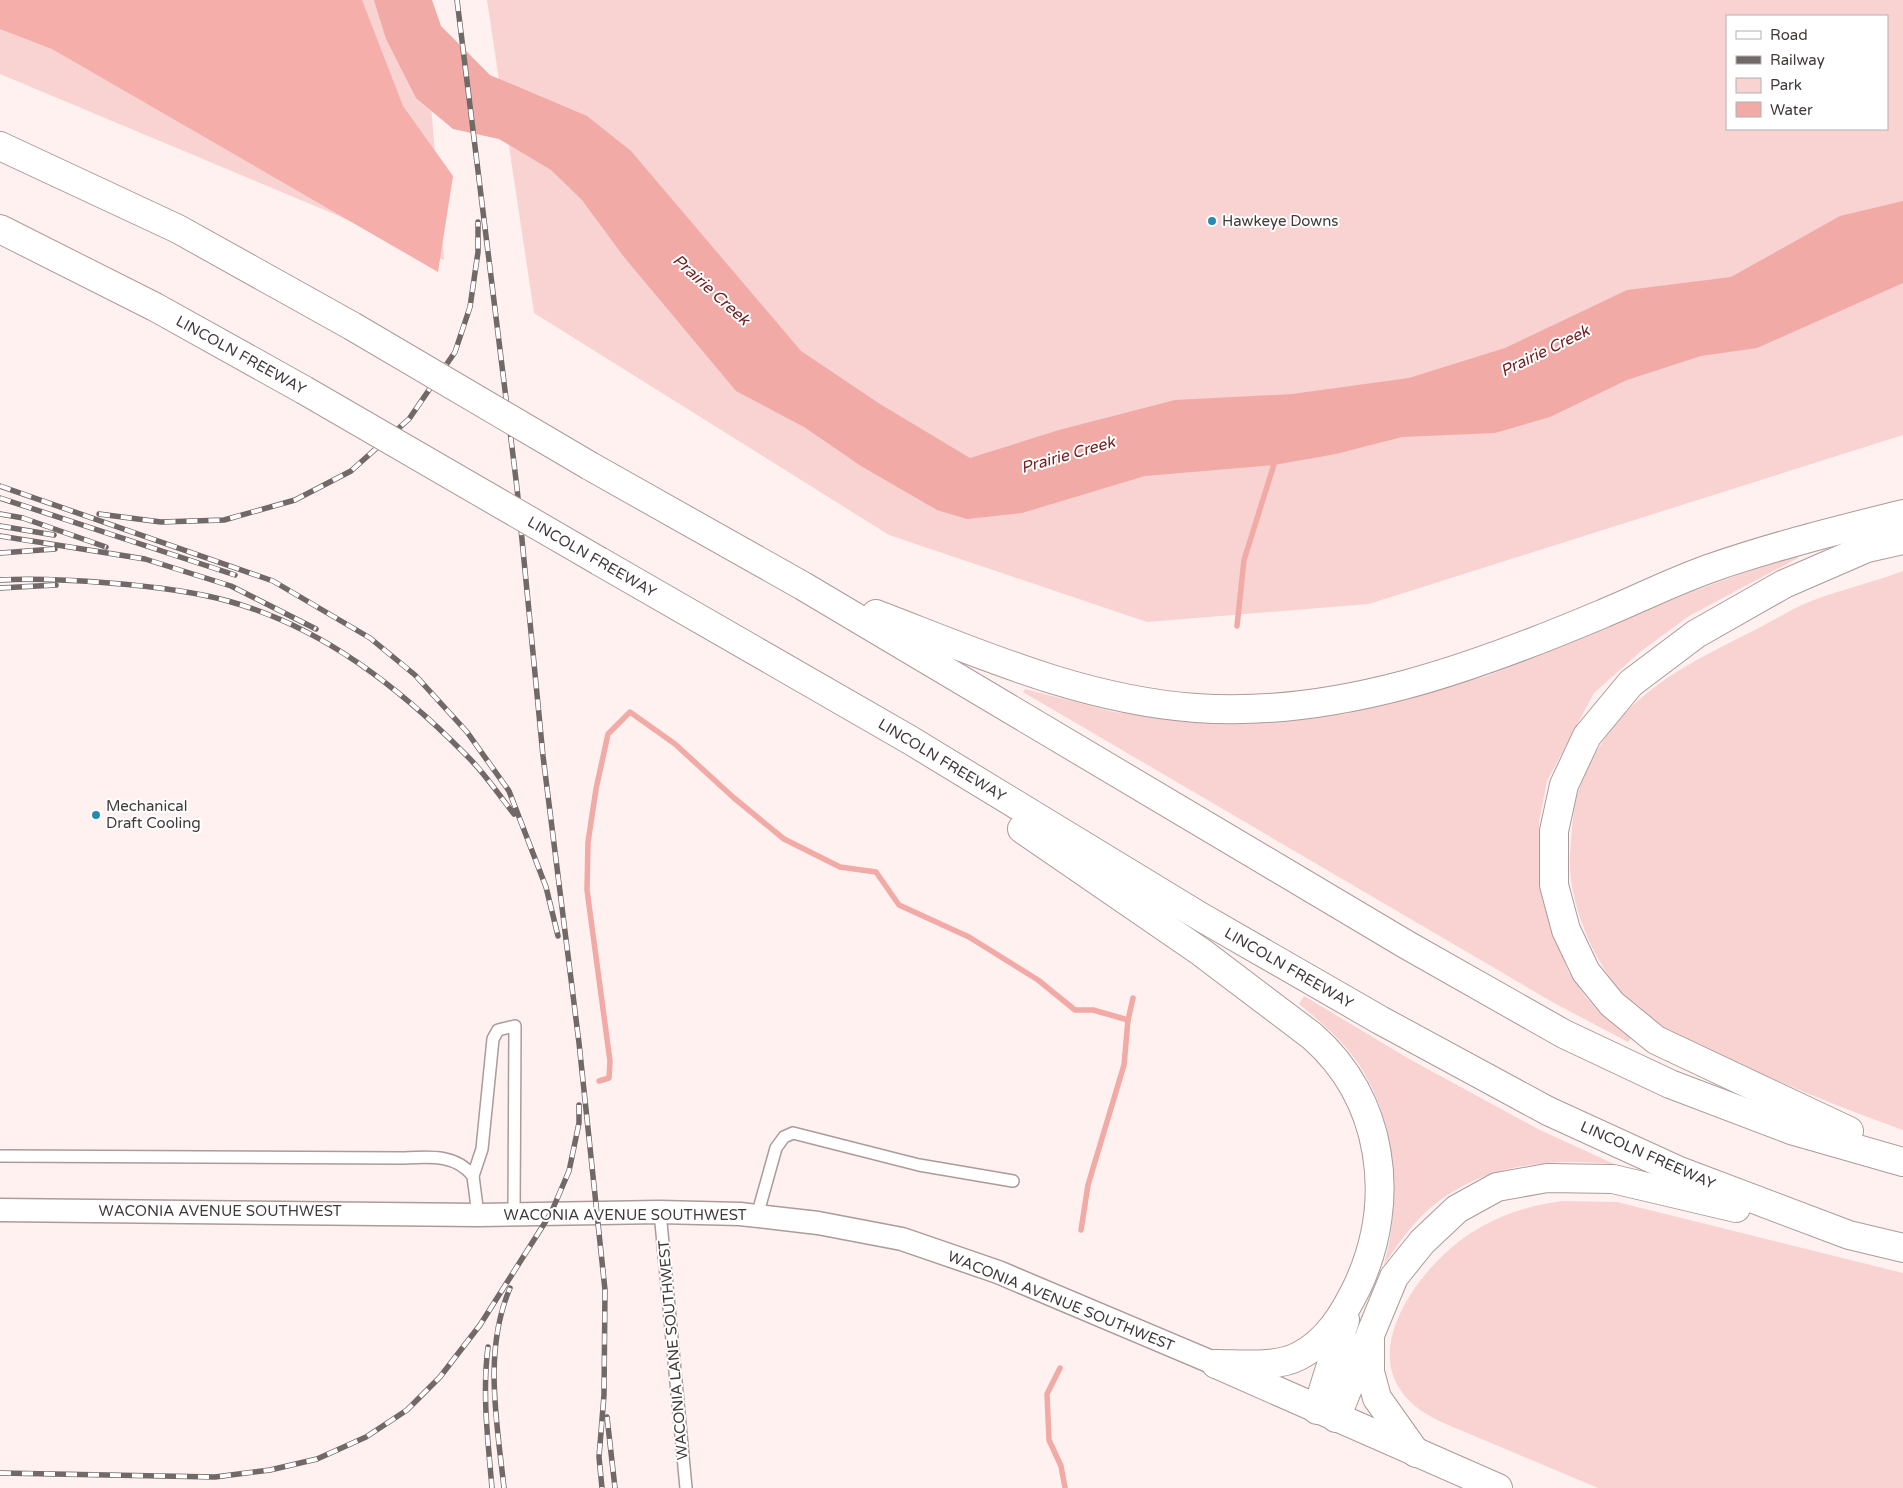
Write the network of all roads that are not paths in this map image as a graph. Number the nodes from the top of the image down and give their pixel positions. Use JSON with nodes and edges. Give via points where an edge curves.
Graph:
{"nodes":[{"id":1,"x":0,"y":146,"type":"edge"},
{"id":2,"x":0,"y":229,"type":"edge"},
{"id":3,"x":1903,"y":514,"type":"edge"},
{"id":4,"x":1903,"y":540,"type":"edge"},
{"id":5,"x":804,"y":586,"type":"junction"},
{"id":6,"x":910,"y":740,"type":"junction"},
{"id":7,"x":1903,"y":1155,"type":"edge"},
{"id":8,"x":0,"y":1156,"type":"edge"},
{"id":9,"x":1903,"y":1162,"type":"edge"},
{"id":10,"x":473,"y":1176,"type":"junction"},
{"id":11,"x":1012,"y":1181,"type":"dead end"},
{"id":12,"x":0,"y":1210,"type":"edge"},
{"id":13,"x":660,"y":1212,"type":"junction"},
{"id":14,"x":514,"y":1214,"type":"junction"},
{"id":15,"x":478,"y":1215,"type":"junction"},
{"id":16,"x":757,"y":1216,"type":"junction"},
{"id":17,"x":1849,"y":1235,"type":"junction"},
{"id":18,"x":1903,"y":1248,"type":"edge"},
{"id":19,"x":1352,"y":1297,"type":"junction"},
{"id":20,"x":1370,"y":1335,"type":"junction"},
{"id":21,"x":1216,"y":1364,"type":"junction"},
{"id":22,"x":1326,"y":1414,"type":"junction"},
{"id":23,"x":1416,"y":1453,"type":"junction"},
{"id":24,"x":686,"y":1488,"type":"edge"},
{"id":25,"x":1498,"y":1488,"type":"edge"}],
"edges":[{"from":1,"to":5,"type":"main road","bridge":true,"via":[[178,229]]},
{"from":2,"to":6,"type":"main road","name":"LINCOLN FREEWAY","bridge":true,"via":[[155,307],[304,390]]},
{"from":3,"to":5,"type":"main road","via":[[1710,568],[1598,616],[1447,673],[1371,694],[1289,707],[1196,708],[1117,697],[1035,676]]},
{"from":4,"to":7,"type":"main road","via":[[1867,548],[1784,584],[1696,634],[1631,683],[1587,736],[1564,785],[1554,831],[1554,885],[1566,930],[1586,972],[1612,1004],[1656,1040]]},
{"from":5,"to":9,"type":"main road","via":[[1398,940],[1564,1034],[1670,1084],[1791,1130]]},
{"from":6,"to":17,"type":"main road","name":"LINCOLN FREEWAY","via":[[1201,918],[1548,1111],[1677,1170]]},
{"from":6,"to":19,"type":"main road","via":[[946,777],[1201,952],[1312,1036],[1332,1056],[1354,1085],[1364,1106],[1376,1145],[1379,1171],[1373,1246],[1370,1260]]},
{"from":8,"to":10,"type":"lane","via":[[437,1156],[466,1167]]},
{"from":10,"to":14,"type":"lane","via":[[482,1149],[493,1039],[498,1030],[515,1026]]},
{"from":10,"to":15,"type":"lane"},
{"from":11,"to":16,"type":"lane","via":[[919,1165],[793,1134],[784,1137],[776,1148]]},
{"from":12,"to":15,"type":"street","name":"WACONIA AVENUE SOUTHWEST"},
{"from":13,"to":14,"type":"street","name":"WACONIA AVENUE SOUTHWEST"},
{"from":13,"to":16,"type":"street","name":"WACONIA AVENUE SOUTHWEST"},
{"from":13,"to":24,"type":"lane","name":"WACONIA LANE SOUTHWEST"},
{"from":14,"to":15,"type":"street","name":"WACONIA AVENUE SOUTHWEST"},
{"from":16,"to":21,"type":"street","name":"WACONIA AVENUE SOUTHWEST","via":[[818,1223],[902,1239],[998,1272]]},
{"from":17,"to":18,"type":"main road","name":"LINCOLN FREEWAY"},
{"from":17,"to":20,"type":"main road","via":[[1613,1179],[1547,1178],[1497,1188],[1457,1209],[1422,1242],[1394,1277]]},
{"from":19,"to":21,"type":"main road","via":[[1328,1334],[1297,1357],[1279,1363]]},
{"from":19,"to":22,"type":"main road"},
{"from":20,"to":22,"type":"main road"},
{"from":20,"to":23,"type":"main road","via":[[1370,1372],[1377,1398]]},
{"from":21,"to":22,"type":"main road","name":"WACONIA AVENUE SOUTHWEST"},
{"from":22,"to":23,"type":"main road","name":"WACONIA AVENUE SOUTHWEST"},
{"from":23,"to":25,"type":"main road","name":"WACONIA AVENUE SOUTHWEST"}]}
